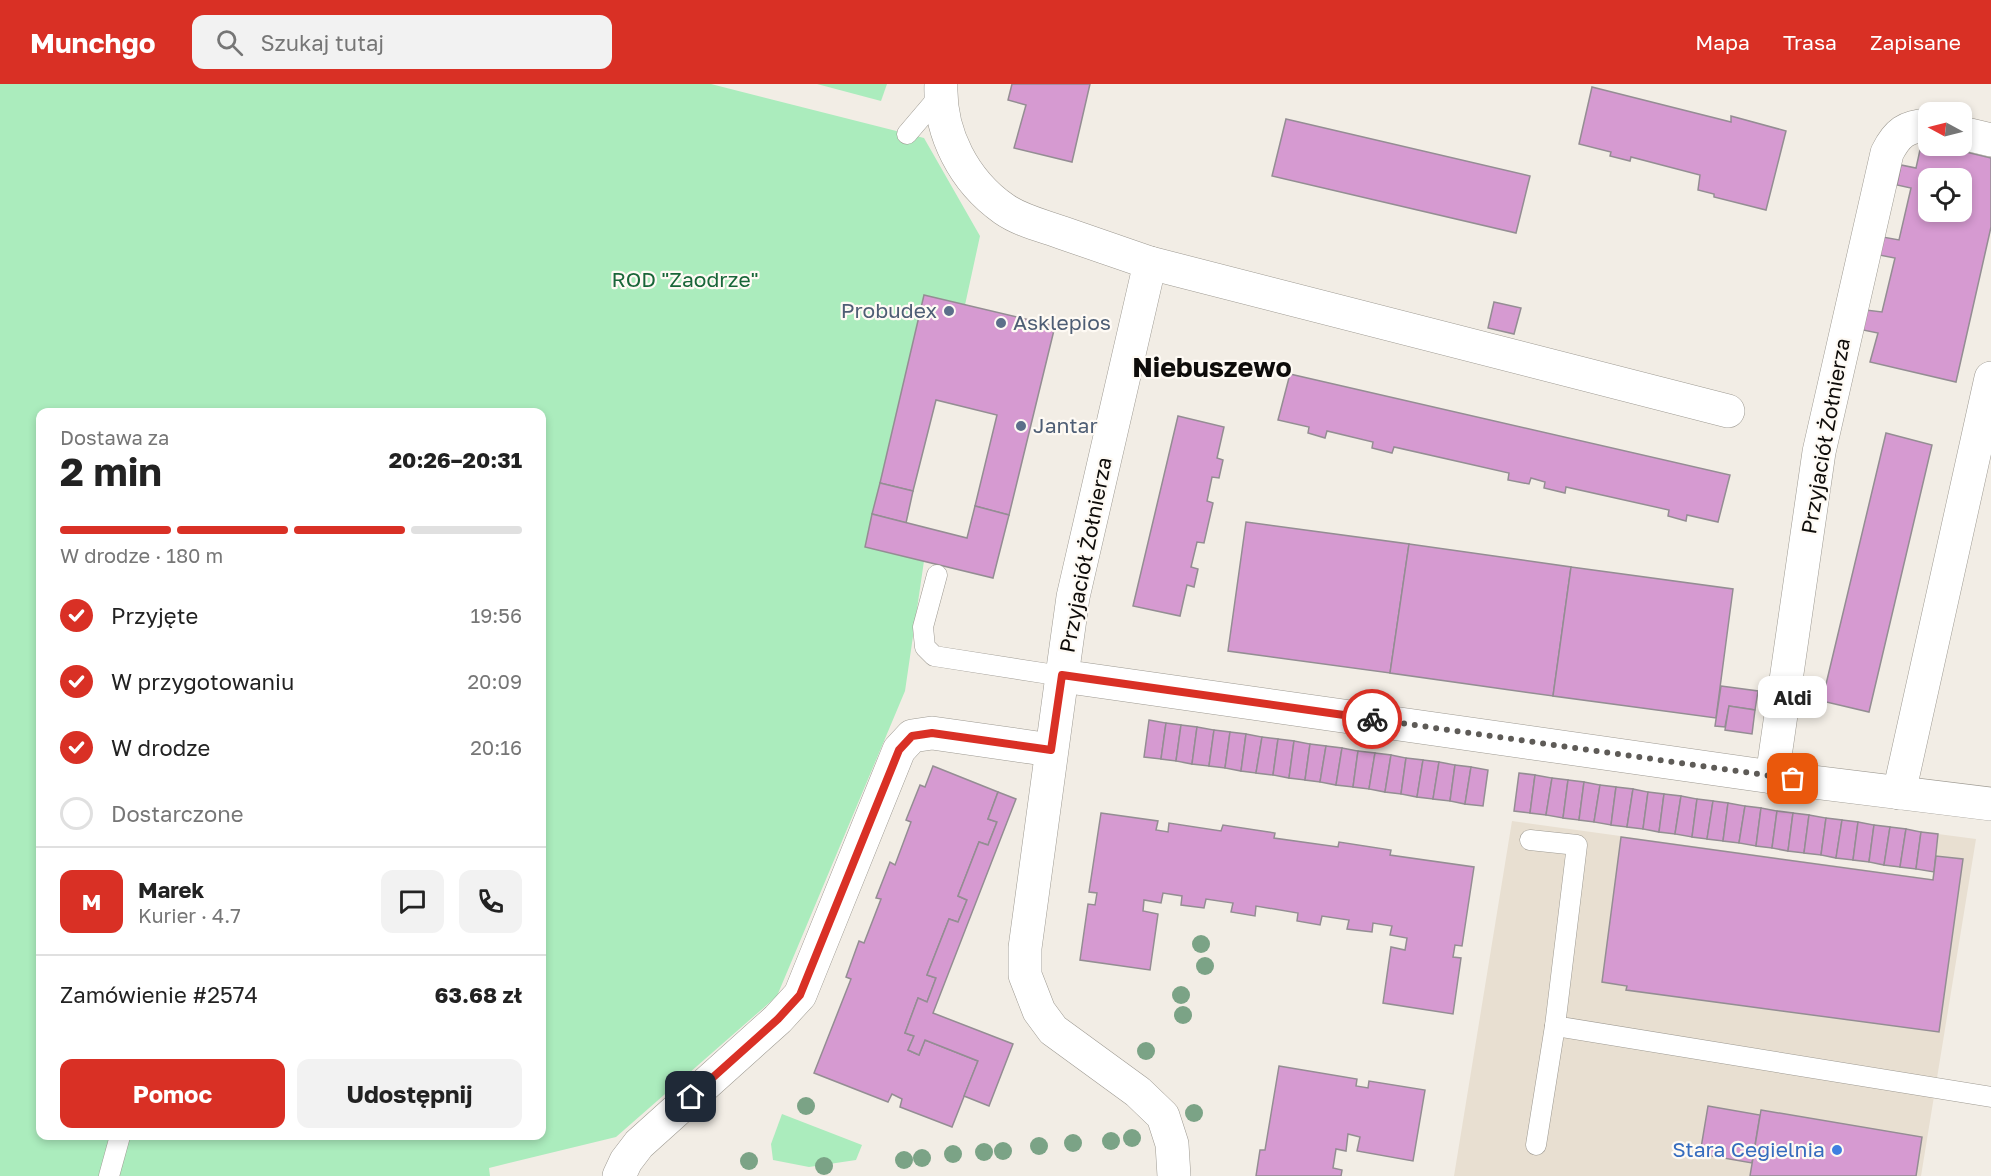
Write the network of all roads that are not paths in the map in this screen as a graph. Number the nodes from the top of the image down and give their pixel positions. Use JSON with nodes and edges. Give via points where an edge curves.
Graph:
{"nodes":[{"id":1,"x":941,"y":89,"type":"edge"},
{"id":2,"x":1918,"y":126,"type":"edge"},
{"id":3,"x":907,"y":134,"type":"dead end"},
{"id":4,"x":1972,"y":135,"type":"edge"},
{"id":5,"x":1991,"y":140,"type":"edge"},
{"id":6,"x":1150,"y":262,"type":"junction"},
{"id":7,"x":1991,"y":378,"type":"edge"},
{"id":8,"x":1728,"y":411,"type":"dead end"},
{"id":9,"x":937,"y":575,"type":"dead end"},
{"id":10,"x":1062,"y":675,"type":"junction"},
{"id":11,"x":1051,"y":750,"type":"junction"},
{"id":12,"x":1772,"y":777,"type":"junction"},
{"id":13,"x":1899,"y":792,"type":"junction"},
{"id":14,"x":1991,"y":804,"type":"edge"},
{"id":15,"x":1530,"y":840,"type":"dead end"},
{"id":16,"x":1555,"y":1026,"type":"junction"},
{"id":17,"x":1991,"y":1097,"type":"edge"},
{"id":18,"x":119,"y":1140,"type":"edge"},
{"id":19,"x":1536,"y":1145,"type":"dead end"},
{"id":20,"x":109,"y":1176,"type":"edge"},
{"id":21,"x":619,"y":1176,"type":"edge"},
{"id":22,"x":1174,"y":1176,"type":"edge"}],
"edges":[{"from":1,"to":3,"type":"lane"},
{"from":1,"to":6,"type":"street","via":[[945,124],[957,158],[977,184],[1005,209],[1034,223]]},
{"from":2,"to":12,"type":"street","name":"Przyjaciół Żołnierza","via":[[1895,137],[1887,153],[1819,452]]},
{"from":4,"to":5,"type":"street"},
{"from":6,"to":8,"type":"street"},
{"from":6,"to":10,"type":"street","name":"Przyjaciół Żołnierza","via":[[1073,597]]},
{"from":7,"to":13,"type":"street"},
{"from":9,"to":10,"type":"lane","via":[[923,627],[925,647],[934,656]]},
{"from":10,"to":11,"type":"street"},
{"from":10,"to":12,"type":"street","name":"Przyjaciół Żołnierza"},
{"from":11,"to":21,"type":"street","via":[[932,733],[912,736],[899,750],[800,995],[639,1144]]},
{"from":11,"to":22,"type":"street","via":[[1025,948],[1025,975],[1039,1011],[1053,1030],[1138,1092],[1163,1116],[1172,1144]]},
{"from":12,"to":13,"type":"street","name":"Przyjaciół Żołnierza"},
{"from":13,"to":14,"type":"street","name":"Przyjaciół Żołnierza"},
{"from":15,"to":16,"type":"lane","via":[[1577,846]]},
{"from":16,"to":17,"type":"lane"},
{"from":16,"to":19,"type":"lane"},
{"from":18,"to":20,"type":"lane"}]}
